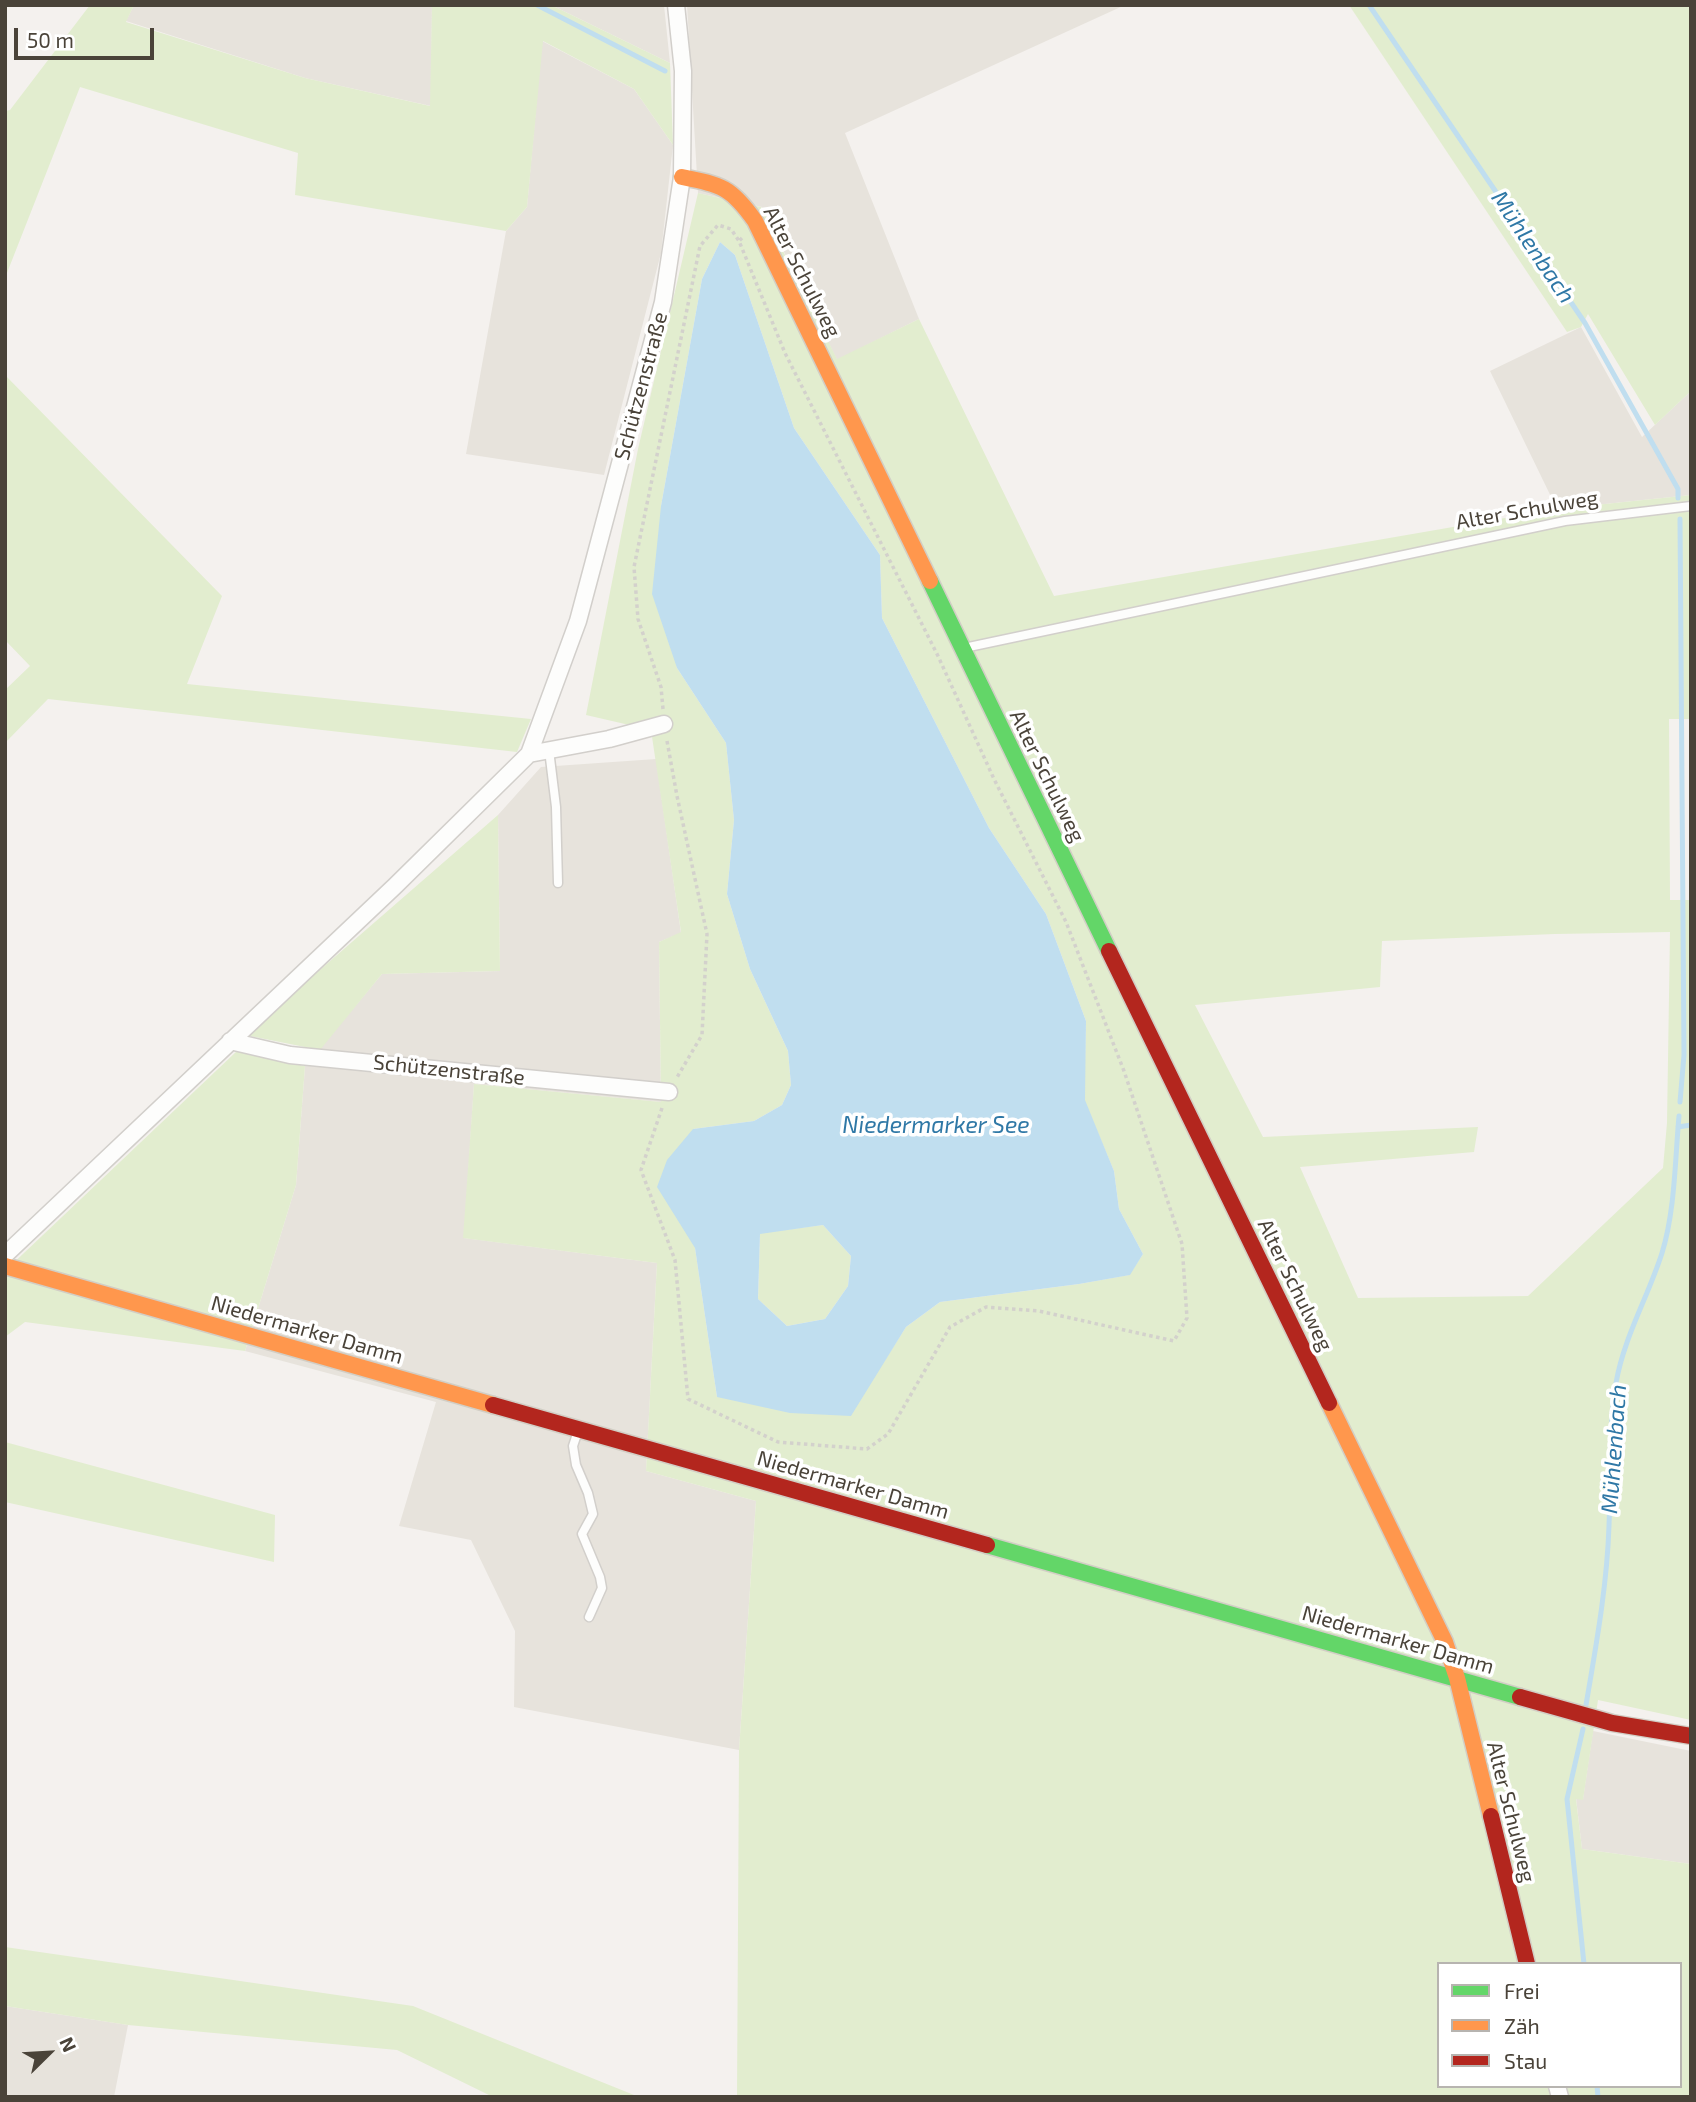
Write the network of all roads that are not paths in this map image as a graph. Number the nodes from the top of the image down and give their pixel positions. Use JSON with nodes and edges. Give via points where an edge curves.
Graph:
{"nodes":[{"id":1,"x":676,"y":5,"type":"edge"},
{"id":2,"x":682,"y":177,"type":"junction"},
{"id":3,"x":1691,"y":506,"type":"edge"},
{"id":4,"x":961,"y":649,"type":"junction"},
{"id":5,"x":664,"y":724,"type":"road end"},
{"id":6,"x":549,"y":750,"type":"junction"},
{"id":7,"x":529,"y":754,"type":"junction"},
{"id":8,"x":558,"y":883,"type":"dead end"},
{"id":9,"x":230,"y":1041,"type":"junction"},
{"id":10,"x":669,"y":1092,"type":"road end"},
{"id":11,"x":5,"y":1255,"type":"edge"},
{"id":12,"x":5,"y":1266,"type":"edge"},
{"id":13,"x":578,"y":1429,"type":"junction"},
{"id":14,"x":589,"y":1617,"type":"dead end"},
{"id":15,"x":1457,"y":1678,"type":"junction"},
{"id":16,"x":1691,"y":1736,"type":"edge"},
{"id":17,"x":1527,"y":1962,"type":"edge"}],
"edges":[{"from":1,"to":2,"type":"street","name":"Schützenstraße","via":[[683,71]]},
{"from":2,"to":4,"type":"street","name":"Alter Schulweg","via":[[725,186],[755,221]]},
{"from":2,"to":7,"type":"street","name":"Schützenstraße","via":[[663,302],[586,595]]},
{"from":3,"to":4,"type":"lane","name":"Alter Schulweg","via":[[1564,521]]},
{"from":4,"to":15,"type":"street","name":"Alter Schulweg","via":[[1446,1642]]},
{"from":5,"to":6,"type":"street"},
{"from":6,"to":7,"type":"street"},
{"from":6,"to":8,"type":"lane"},
{"from":7,"to":9,"type":"street","name":"Schützenstraße"},
{"from":9,"to":10,"type":"street","name":"Schützenstraße","via":[[290,1055]]},
{"from":9,"to":11,"type":"street","name":"Schützenstraße"},
{"from":12,"to":13,"type":"street","name":"Niedermarker Damm"},
{"from":13,"to":14,"type":"lane","via":[[573,1446],[576,1465],[593,1514],[582,1534],[602,1588]]},
{"from":13,"to":15,"type":"street","name":"Niedermarker Damm"},
{"from":15,"to":16,"type":"street","name":"Niedermarker Damm","via":[[1612,1723]]},
{"from":15,"to":17,"type":"street","name":"Alter Schulweg"}]}
